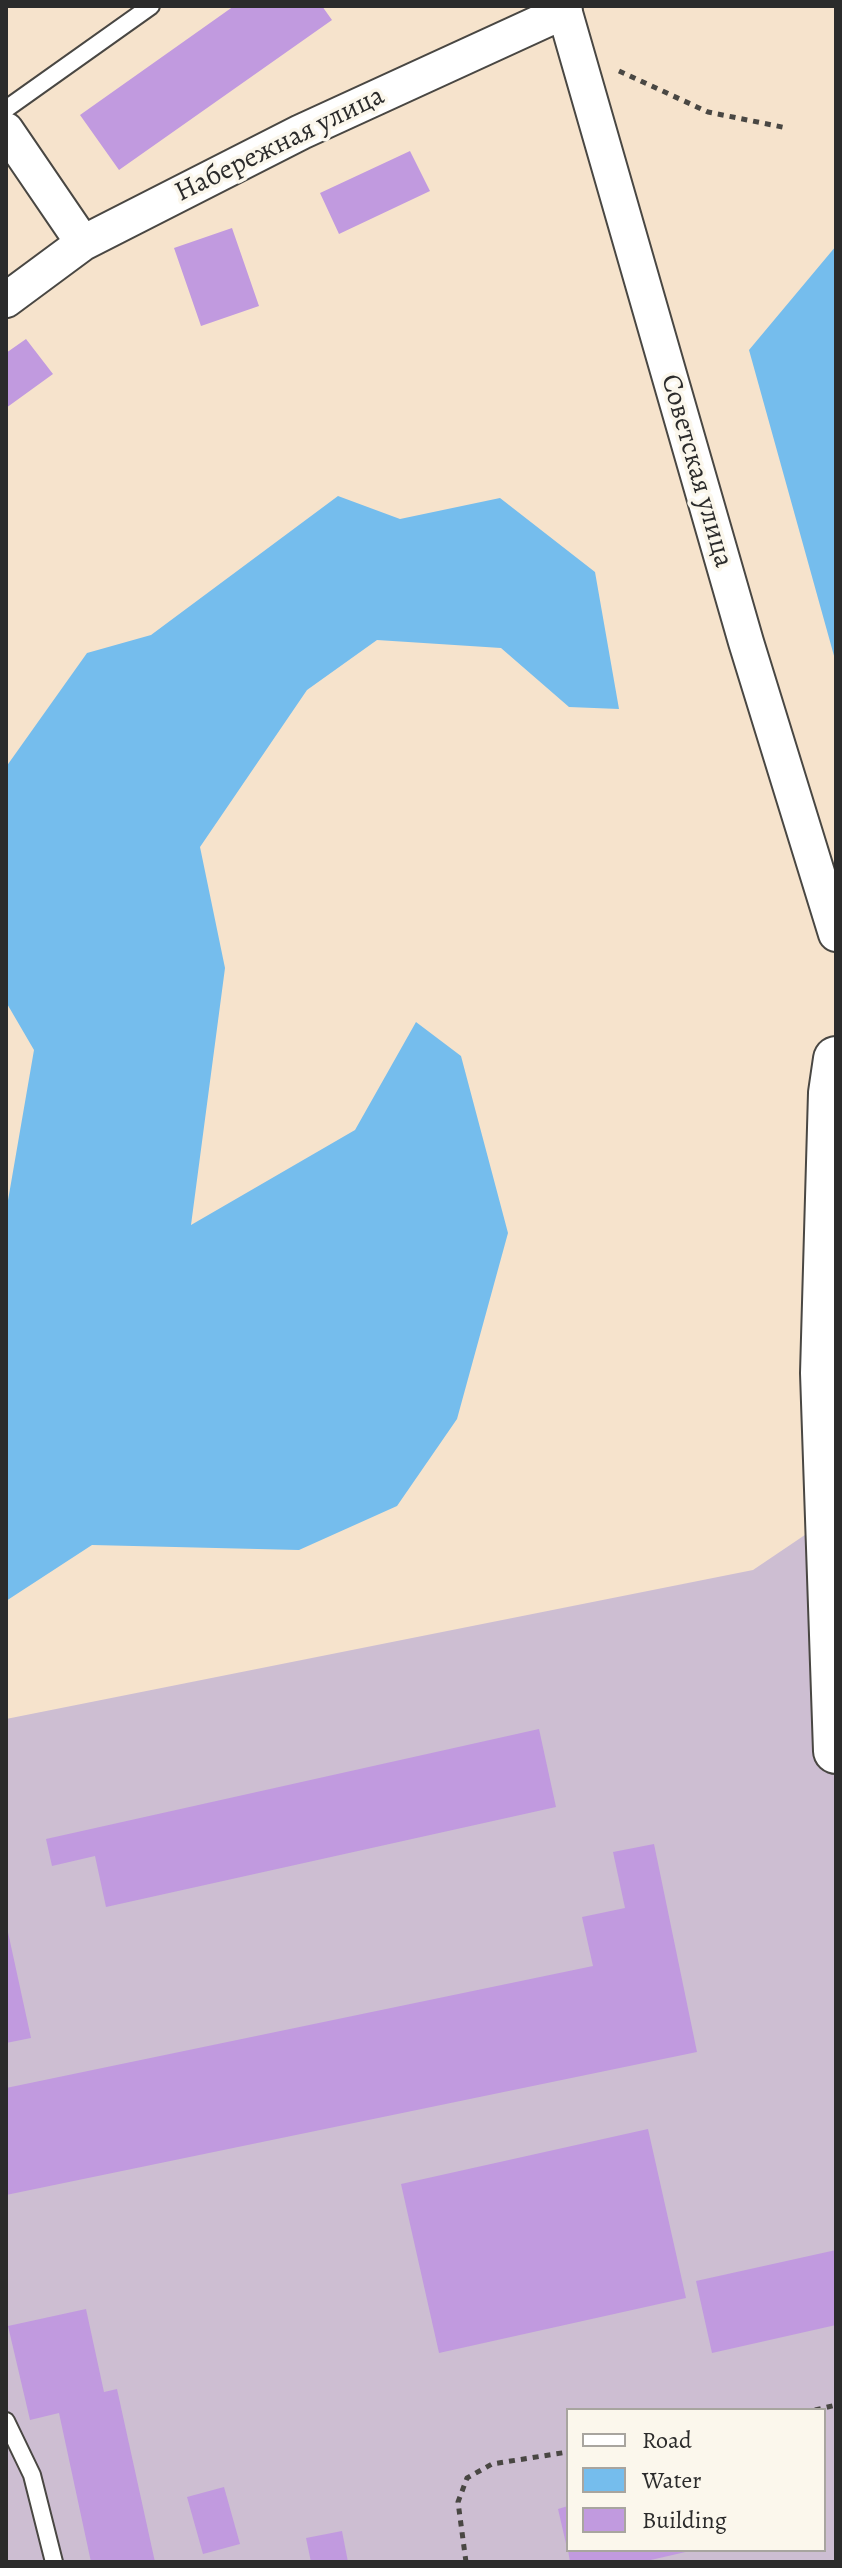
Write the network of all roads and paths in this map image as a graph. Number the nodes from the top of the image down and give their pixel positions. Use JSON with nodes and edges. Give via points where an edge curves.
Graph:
{"nodes":[{"id":1,"x":151,"y":6,"type":"edge"},
{"id":2,"x":564,"y":9,"type":"edge"},
{"id":3,"x":576,"y":50,"type":"junction"},
{"id":4,"x":6,"y":109,"type":"edge"},
{"id":5,"x":787,"y":128,"type":"dead end"},
{"id":6,"x":6,"y":130,"type":"edge"},
{"id":7,"x":83,"y":243,"type":"junction"},
{"id":8,"x":6,"y":300,"type":"edge"},
{"id":9,"x":836,"y":934,"type":"edge"},
{"id":10,"x":836,"y":1059,"type":"edge"},
{"id":11,"x":836,"y":1751,"type":"edge"},
{"id":12,"x":6,"y":2421,"type":"edge"},
{"id":13,"x":566,"y":2452,"type":"edge"},
{"id":14,"x":54,"y":2562,"type":"edge"},
{"id":15,"x":466,"y":2562,"type":"edge"}],
"edges":[{"from":1,"to":4,"type":"lane"},
{"from":2,"to":3,"type":"street","name":"Советская улица"},
{"from":2,"to":7,"type":"street","name":"Набережная улица","via":[[301,132]]},
{"from":3,"to":5,"type":"path","via":[[708,112]]},
{"from":3,"to":9,"type":"street","name":"Советская улица"},
{"from":6,"to":7,"type":"street"},
{"from":7,"to":8,"type":"street","name":"Набережная улица"},
{"from":10,"to":11,"type":"street","via":[[823,1373]]},
{"from":12,"to":14,"type":"lane","via":[[32,2475]]},
{"from":13,"to":15,"type":"path","via":[[492,2464],[467,2478],[458,2502]]}]}
